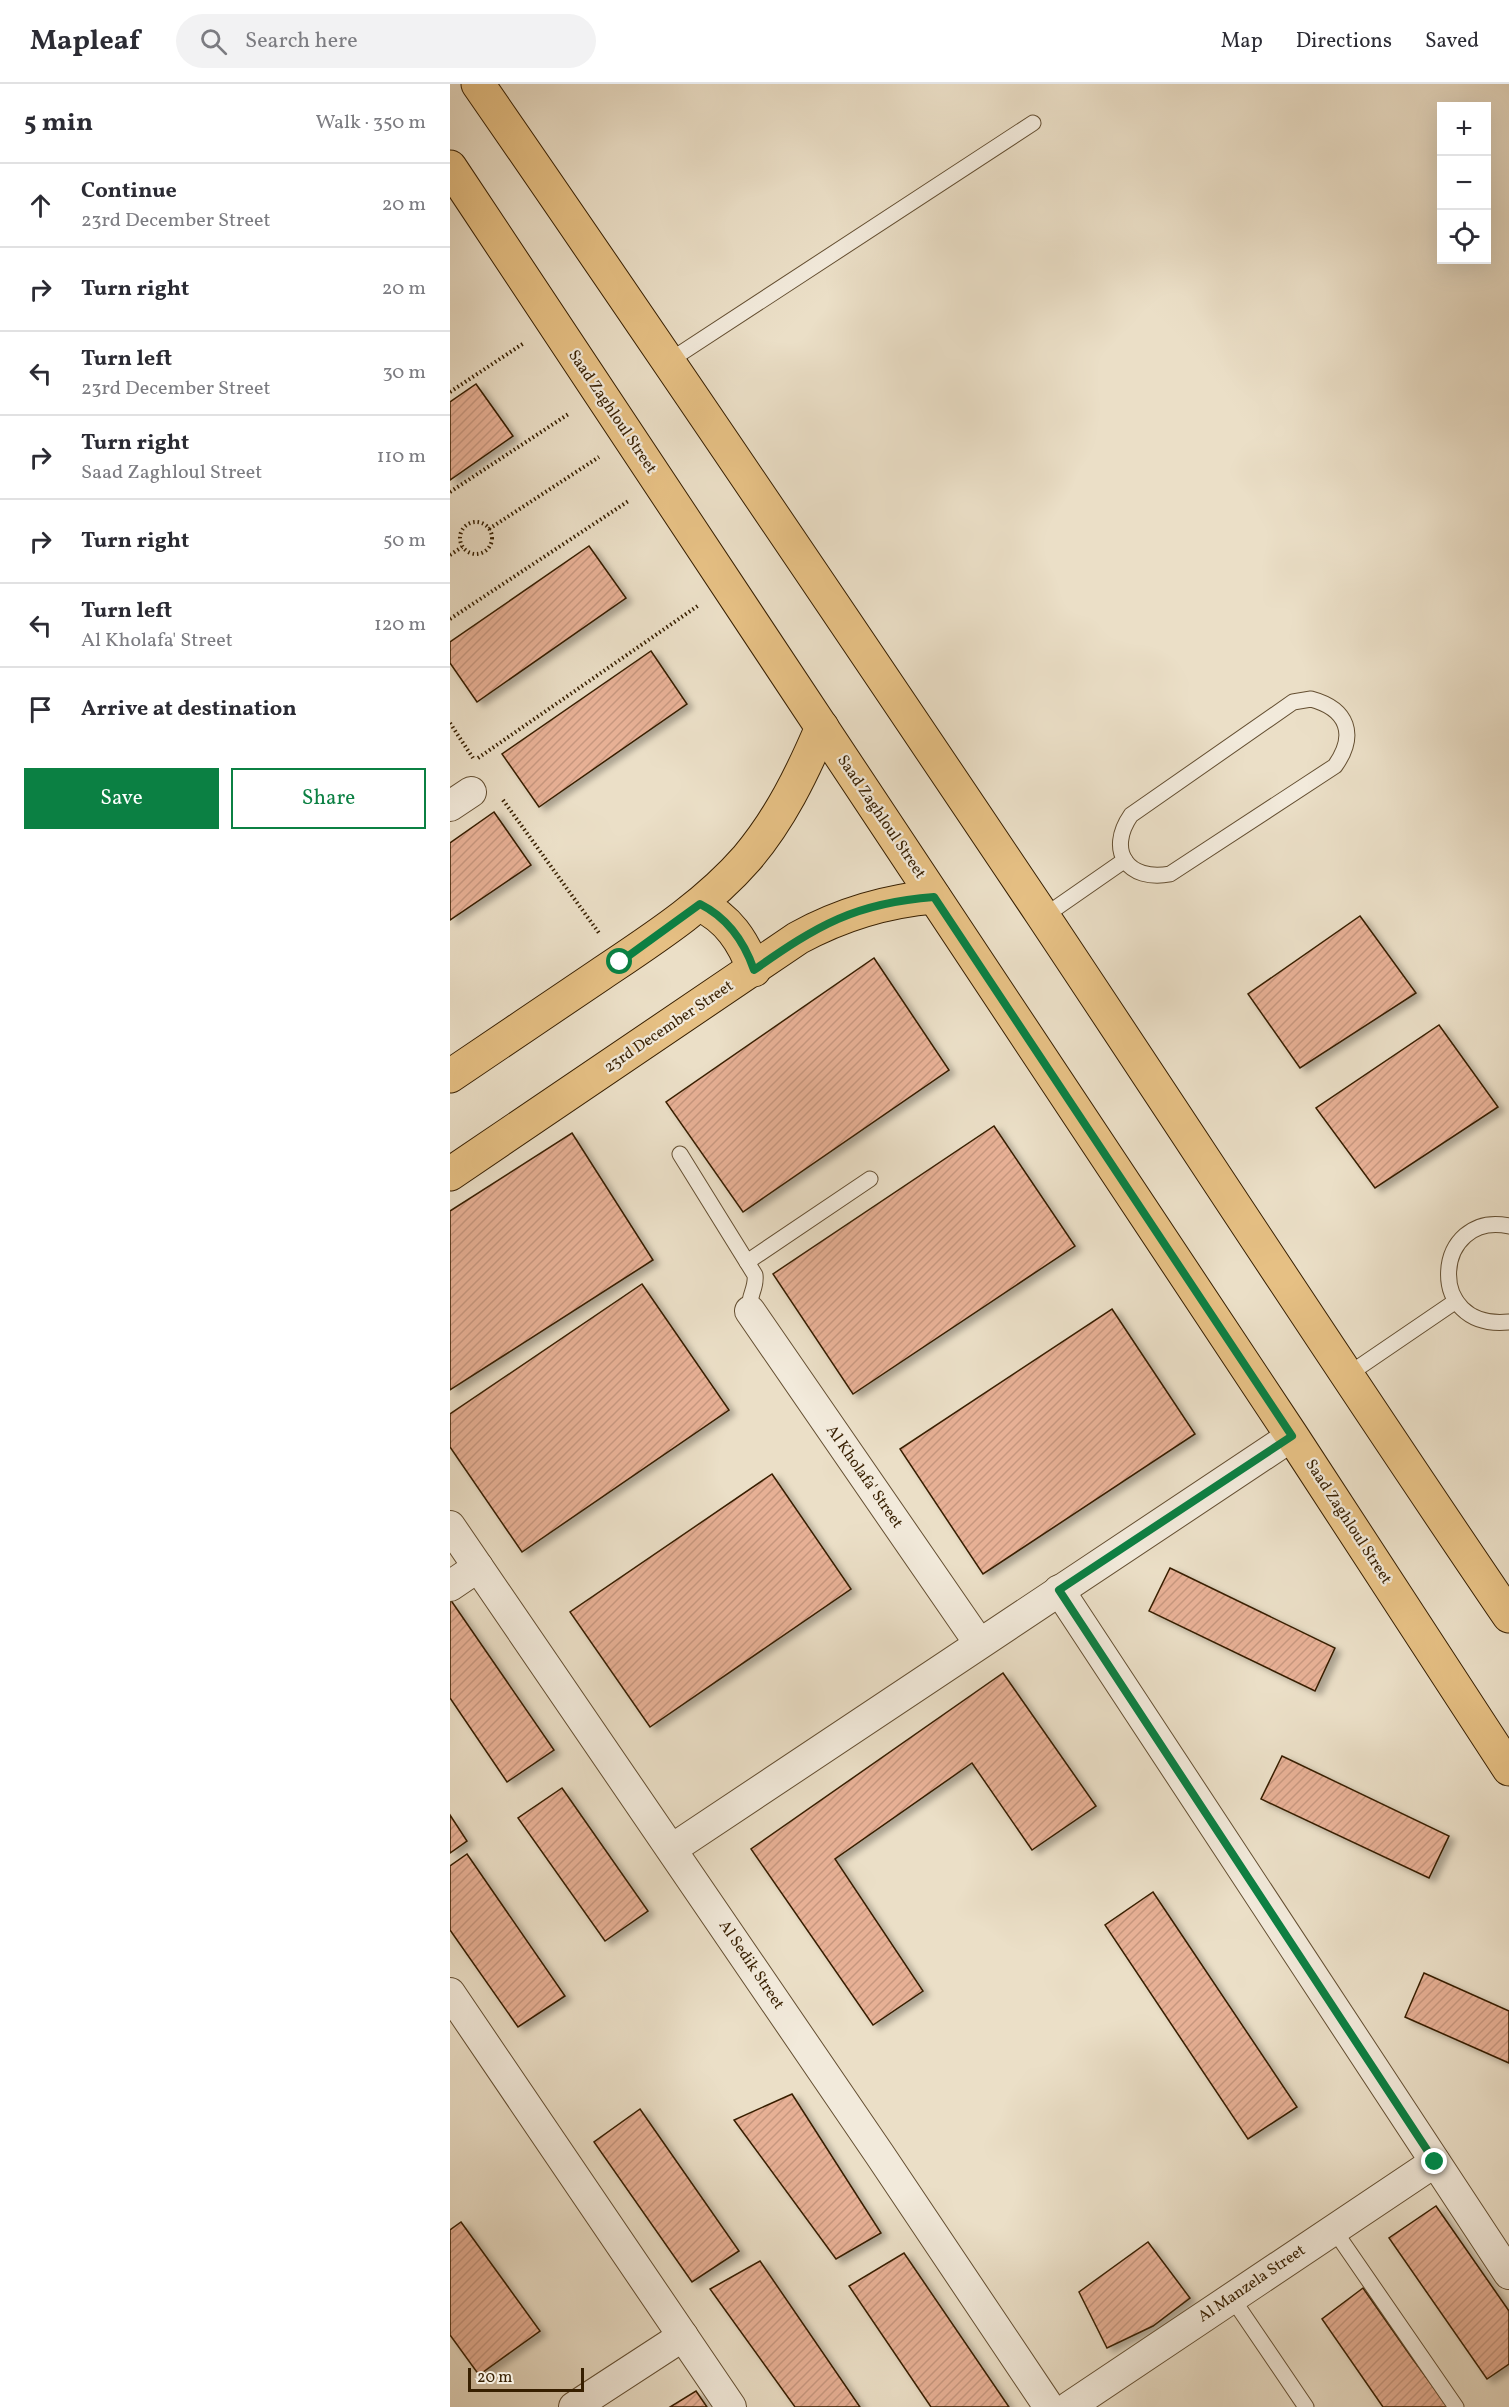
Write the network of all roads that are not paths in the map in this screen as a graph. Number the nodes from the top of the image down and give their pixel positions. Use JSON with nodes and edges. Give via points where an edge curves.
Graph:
{"nodes":[{"id":1,"x":478,"y":84,"type":"edge"},
{"id":2,"x":1033,"y":123,"type":"dead end"},
{"id":3,"x":450,"y":167,"type":"edge"},
{"id":4,"x":669,"y":361,"type":"junction"},
{"id":5,"x":822,"y":727,"type":"junction"},
{"id":6,"x":1125,"y":860,"type":"junction"},
{"id":7,"x":934,"y":897,"type":"junction"},
{"id":8,"x":700,"y":904,"type":"junction"},
{"id":9,"x":1043,"y":917,"type":"junction"},
{"id":10,"x":754,"y":970,"type":"junction"},
{"id":11,"x":450,"y":1076,"type":"edge"},
{"id":12,"x":680,"y":1154,"type":"dead end"},
{"id":13,"x":450,"y":1174,"type":"edge"},
{"id":14,"x":870,"y":1179,"type":"dead end"},
{"id":15,"x":1509,"y":1226,"type":"edge"},
{"id":16,"x":747,"y":1262,"type":"junction"},
{"id":17,"x":1456,"y":1301,"type":"junction"},
{"id":18,"x":750,"y":1311,"type":"joint"},
{"id":19,"x":1509,"y":1322,"type":"edge"},
{"id":20,"x":1346,"y":1376,"type":"junction"},
{"id":21,"x":1292,"y":1436,"type":"junction"},
{"id":22,"x":450,"y":1526,"type":"edge"},
{"id":23,"x":478,"y":1567,"type":"junction"},
{"id":24,"x":450,"y":1586,"type":"edge"},
{"id":25,"x":1059,"y":1590,"type":"junction"},
{"id":26,"x":1506,"y":1604,"type":"edge"},
{"id":27,"x":979,"y":1643,"type":"junction"},
{"id":28,"x":1509,"y":1769,"type":"edge"},
{"id":29,"x":672,"y":1849,"type":"junction"},
{"id":30,"x":450,"y":1993,"type":"edge"},
{"id":31,"x":1435,"y":2162,"type":"junction"},
{"id":32,"x":1334,"y":2230,"type":"junction"},
{"id":33,"x":1509,"y":2274,"type":"edge"},
{"id":34,"x":1232,"y":2298,"type":"junction"},
{"id":35,"x":683,"y":2336,"type":"junction"},
{"id":36,"x":574,"y":2407,"type":"edge"},
{"id":37,"x":730,"y":2407,"type":"edge"},
{"id":38,"x":1049,"y":2407,"type":"edge"},
{"id":39,"x":1069,"y":2407,"type":"edge"},
{"id":40,"x":1306,"y":2407,"type":"edge"},
{"id":41,"x":1456,"y":2407,"type":"edge"}],
"edges":[{"from":1,"to":4,"type":"main road"},
{"from":2,"to":4,"type":"lane"},
{"from":3,"to":5,"type":"main road","name":"Saad Zaghloul Street"},
{"from":4,"to":9,"type":"main road"},
{"from":5,"to":7,"type":"main road","name":"Saad Zaghloul Street"},
{"from":5,"to":8,"type":"main road","via":[[802,775],[775,819],[748,856]]},
{"from":6,"to":6,"type":"lane","via":[[1120,844],[1122,828],[1131,815],[1293,702],[1311,699],[1328,704],[1342,717],[1348,734],[1345,752],[1335,766],[1170,874],[1154,877],[1137,872]]},
{"from":6,"to":9,"type":"lane"},
{"from":7,"to":10,"type":"main road","name":"23rd December Street","via":[[896,901],[850,913],[798,938]]},
{"from":7,"to":21,"type":"main road","name":"Saad Zaghloul Street"},
{"from":8,"to":10,"type":"main road","via":[[713,911],[739,937]]},
{"from":8,"to":11,"type":"main road"},
{"from":9,"to":20,"type":"main road"},
{"from":10,"to":13,"type":"main road","name":"23rd December Street"},
{"from":12,"to":16,"type":"lane"},
{"from":14,"to":16,"type":"lane"},
{"from":15,"to":17,"type":"lane","via":[[1483,1226],[1458,1243],[1447,1272]]},
{"from":16,"to":18,"type":"lane","via":[[756,1280],[748,1299]]},
{"from":17,"to":19,"type":"lane","via":[[1466,1313],[1480,1320]]},
{"from":17,"to":20,"type":"lane"},
{"from":18,"to":27,"type":"street","name":"Al Kholafa' Street"},
{"from":20,"to":26,"type":"main road"},
{"from":21,"to":25,"type":"street"},
{"from":21,"to":28,"type":"main road","name":"Saad Zaghloul Street"},
{"from":22,"to":23,"type":"street","name":"Al Sedik Street"},
{"from":23,"to":24,"type":"street"},
{"from":23,"to":29,"type":"street","name":"Al Sedik Street"},
{"from":25,"to":27,"type":"street"},
{"from":25,"to":31,"type":"street"},
{"from":27,"to":29,"type":"street"},
{"from":29,"to":38,"type":"street","name":"Al Sedik Street"},
{"from":30,"to":35,"type":"street"},
{"from":31,"to":32,"type":"street","name":"Al Manzela Street"},
{"from":31,"to":33,"type":"street"},
{"from":32,"to":34,"type":"street","name":"Al Manzela Street"},
{"from":32,"to":41,"type":"lane"},
{"from":34,"to":39,"type":"street","name":"Al Manzela Street"},
{"from":34,"to":40,"type":"lane"},
{"from":35,"to":36,"type":"street"},
{"from":35,"to":37,"type":"street"}]}
